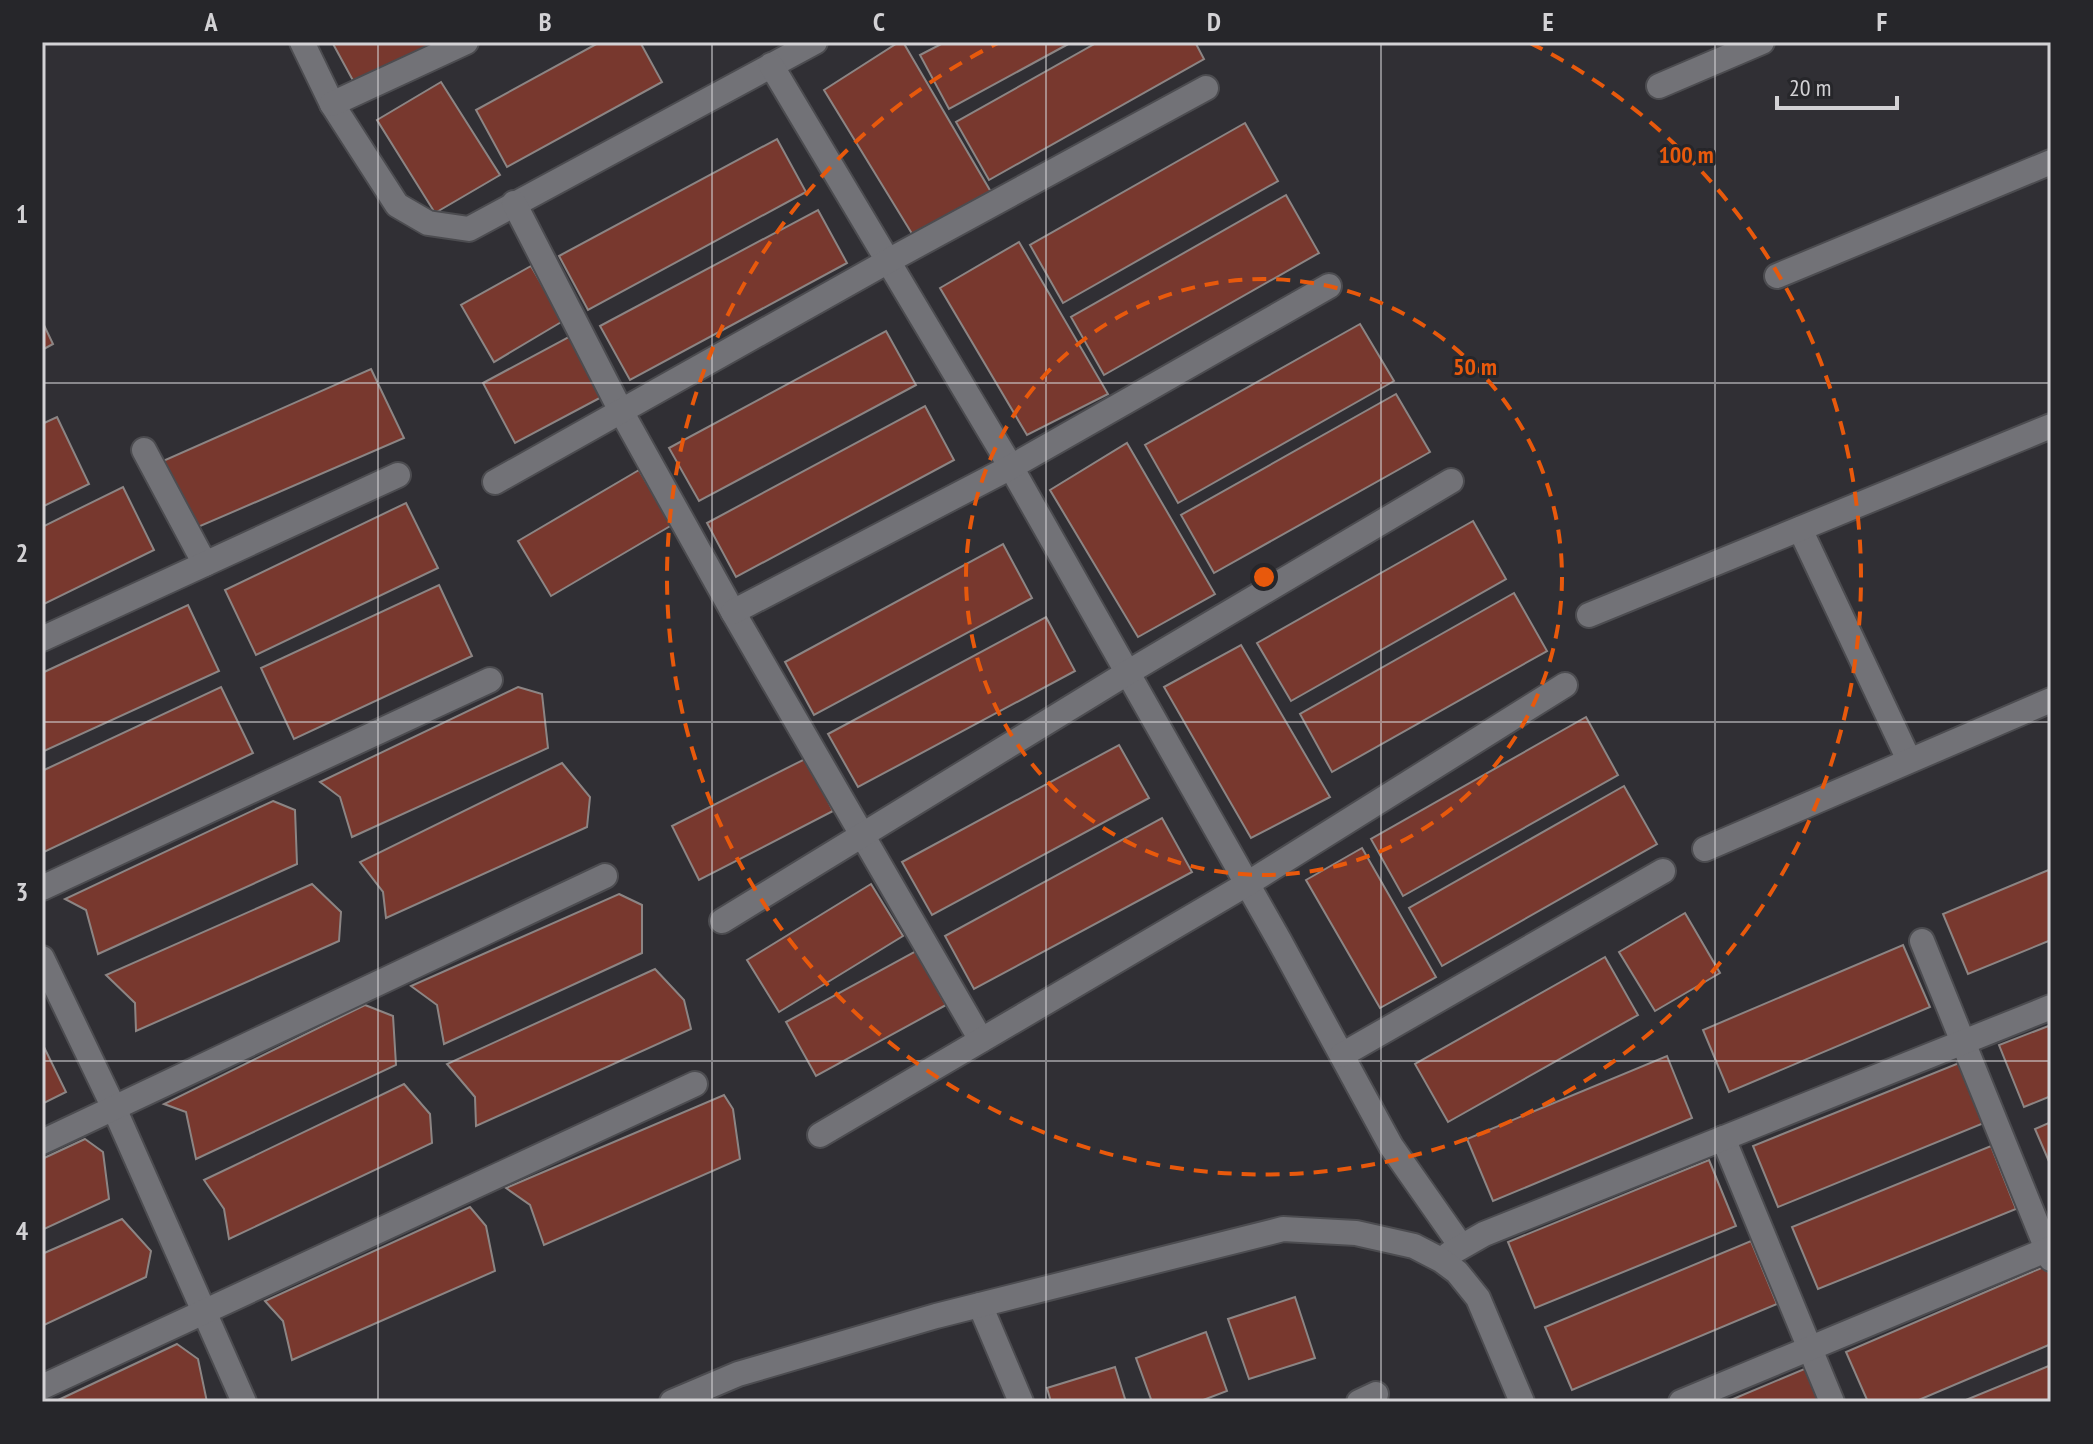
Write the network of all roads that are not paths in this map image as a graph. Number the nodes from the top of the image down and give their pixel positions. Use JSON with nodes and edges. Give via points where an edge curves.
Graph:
{"nodes":[{"id":1,"x":302,"y":42,"type":"edge"},
{"id":2,"x":466,"y":42,"type":"edge"},
{"id":3,"x":815,"y":42,"type":"edge"},
{"id":4,"x":1762,"y":42,"type":"edge"},
{"id":5,"x":771,"y":65,"type":"junction"},
{"id":6,"x":1659,"y":86,"type":"dead end"},
{"id":7,"x":1206,"y":88,"type":"dead end"},
{"id":8,"x":332,"y":104,"type":"junction"},
{"id":9,"x":2051,"y":162,"type":"edge"},
{"id":10,"x":514,"y":203,"type":"junction"},
{"id":11,"x":890,"y":260,"type":"junction"},
{"id":12,"x":1777,"y":276,"type":"dead end"},
{"id":13,"x":1329,"y":286,"type":"dead end"},
{"id":14,"x":621,"y":411,"type":"junction"},
{"id":15,"x":2051,"y":426,"type":"edge"},
{"id":16,"x":144,"y":450,"type":"dead end"},
{"id":17,"x":1011,"y":467,"type":"junction"},
{"id":18,"x":398,"y":475,"type":"dead end"},
{"id":19,"x":1451,"y":481,"type":"dead end"},
{"id":20,"x":495,"y":482,"type":"dead end"},
{"id":21,"x":1800,"y":529,"type":"junction"},
{"id":22,"x":205,"y":564,"type":"junction"},
{"id":23,"x":733,"y":612,"type":"junction"},
{"id":24,"x":1589,"y":615,"type":"dead end"},
{"id":25,"x":42,"y":639,"type":"edge"},
{"id":26,"x":1127,"y":673,"type":"junction"},
{"id":27,"x":490,"y":680,"type":"dead end"},
{"id":28,"x":1565,"y":685,"type":"dead end"},
{"id":29,"x":2051,"y":700,"type":"edge"},
{"id":30,"x":1909,"y":760,"type":"junction"},
{"id":31,"x":864,"y":834,"type":"junction"},
{"id":32,"x":1705,"y":849,"type":"dead end"},
{"id":33,"x":1663,"y":871,"type":"dead end"},
{"id":34,"x":605,"y":876,"type":"dead end"},
{"id":35,"x":1247,"y":884,"type":"junction"},
{"id":36,"x":42,"y":888,"type":"edge"},
{"id":37,"x":722,"y":921,"type":"dead end"},
{"id":38,"x":1922,"y":941,"type":"dead end"},
{"id":39,"x":42,"y":958,"type":"edge"},
{"id":40,"x":2051,"y":1007,"type":"edge"},
{"id":41,"x":981,"y":1040,"type":"junction"},
{"id":42,"x":1963,"y":1042,"type":"junction"},
{"id":43,"x":1342,"y":1055,"type":"junction"},
{"id":44,"x":695,"y":1084,"type":"dead end"},
{"id":45,"x":114,"y":1108,"type":"junction"},
{"id":46,"x":820,"y":1135,"type":"dead end"},
{"id":47,"x":1723,"y":1138,"type":"junction"},
{"id":48,"x":42,"y":1142,"type":"edge"},
{"id":49,"x":2050,"y":1252,"type":"edge"},
{"id":50,"x":1451,"y":1253,"type":"junction"},
{"id":51,"x":980,"y":1305,"type":"junction"},
{"id":52,"x":202,"y":1311,"type":"junction"},
{"id":53,"x":1811,"y":1348,"type":"junction"},
{"id":54,"x":42,"y":1387,"type":"edge"},
{"id":55,"x":244,"y":1402,"type":"edge"},
{"id":56,"x":672,"y":1402,"type":"edge"},
{"id":57,"x":1021,"y":1402,"type":"edge"},
{"id":58,"x":1522,"y":1402,"type":"edge"},
{"id":59,"x":1681,"y":1402,"type":"edge"},
{"id":60,"x":1832,"y":1402,"type":"edge"}],
"edges":[{"from":1,"to":8,"type":"street"},
{"from":2,"to":8,"type":"street"},
{"from":3,"to":5,"type":"street"},
{"from":4,"to":6,"type":"street"},
{"from":5,"to":10,"type":"street"},
{"from":5,"to":11,"type":"street"},
{"from":7,"to":11,"type":"street"},
{"from":8,"to":10,"type":"street","via":[[397,205],[428,223],[469,229]]},
{"from":9,"to":12,"type":"street"},
{"from":10,"to":14,"type":"street"},
{"from":11,"to":14,"type":"street"},
{"from":11,"to":17,"type":"street"},
{"from":13,"to":17,"type":"street"},
{"from":14,"to":20,"type":"street"},
{"from":14,"to":23,"type":"street"},
{"from":15,"to":21,"type":"street"},
{"from":16,"to":22,"type":"street"},
{"from":17,"to":23,"type":"street"},
{"from":17,"to":26,"type":"street"},
{"from":18,"to":22,"type":"street"},
{"from":19,"to":26,"type":"street"},
{"from":21,"to":24,"type":"street"},
{"from":21,"to":30,"type":"street"},
{"from":22,"to":25,"type":"street"},
{"from":23,"to":31,"type":"street"},
{"from":26,"to":31,"type":"street"},
{"from":26,"to":35,"type":"street"},
{"from":27,"to":36,"type":"street"},
{"from":28,"to":35,"type":"street"},
{"from":29,"to":30,"type":"street"},
{"from":30,"to":32,"type":"street"},
{"from":31,"to":37,"type":"street"},
{"from":31,"to":41,"type":"street"},
{"from":33,"to":43,"type":"street"},
{"from":34,"to":45,"type":"street"},
{"from":35,"to":41,"type":"street"},
{"from":35,"to":43,"type":"street"},
{"from":38,"to":42,"type":"street"},
{"from":39,"to":45,"type":"street"},
{"from":40,"to":42,"type":"street"},
{"from":41,"to":46,"type":"street"},
{"from":42,"to":47,"type":"street"},
{"from":42,"to":49,"type":"street"},
{"from":43,"to":50,"type":"street"},
{"from":44,"to":52,"type":"street"},
{"from":45,"to":48,"type":"street"},
{"from":45,"to":52,"type":"street"},
{"from":47,"to":50,"type":"street","via":[[1484,1234]]},
{"from":47,"to":53,"type":"street"},
{"from":49,"to":53,"type":"street"},
{"from":50,"to":51,"type":"street","via":[[1356,1233],[1283,1229]]},
{"from":50,"to":58,"type":"street","via":[[1457,1272],[1478,1298]]},
{"from":51,"to":56,"type":"street","via":[[738,1374]]},
{"from":51,"to":57,"type":"street"},
{"from":52,"to":54,"type":"street"},
{"from":52,"to":55,"type":"street"},
{"from":53,"to":59,"type":"street"},
{"from":53,"to":60,"type":"street"}]}
